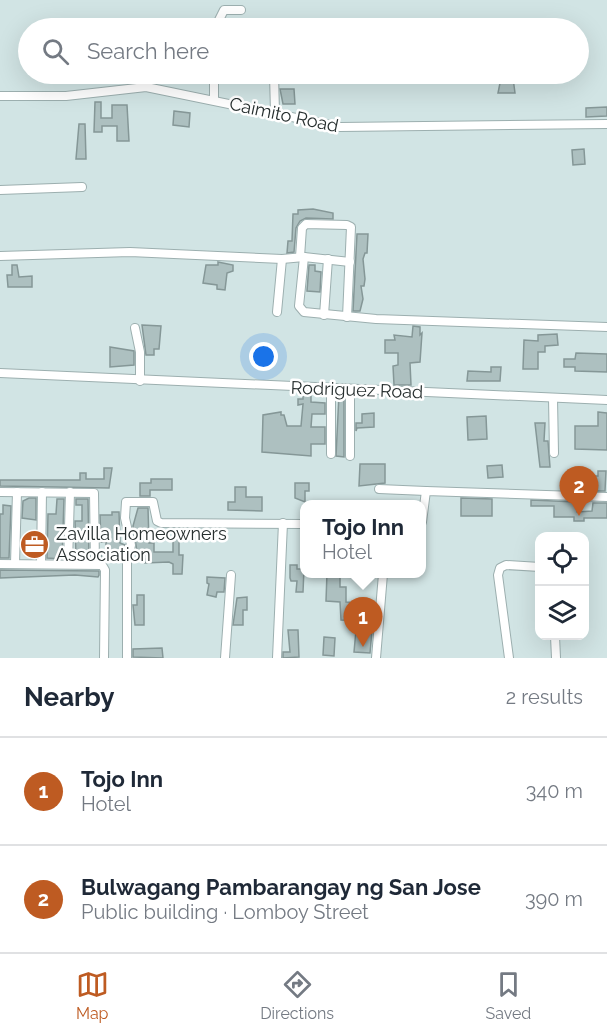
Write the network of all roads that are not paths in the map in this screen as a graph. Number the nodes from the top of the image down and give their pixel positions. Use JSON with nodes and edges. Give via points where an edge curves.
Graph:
{"nodes":[{"id":1,"x":241,"y":10,"type":"dead end"},
{"id":2,"x":220,"y":18,"type":"edge"},
{"id":3,"x":214,"y":84,"type":"edge"},
{"id":4,"x":274,"y":84,"type":"edge"},
{"id":5,"x":0,"y":96,"type":"edge"},
{"id":6,"x":213,"y":100,"type":"junction"},
{"id":7,"x":275,"y":113,"type":"junction"},
{"id":8,"x":607,"y":124,"type":"edge"},
{"id":9,"x":82,"y":187,"type":"dead end"},
{"id":10,"x":0,"y":190,"type":"edge"},
{"id":11,"x":0,"y":256,"type":"edge"},
{"id":12,"x":302,"y":257,"type":"junction"},
{"id":13,"x":282,"y":259,"type":"junction"},
{"id":14,"x":328,"y":259,"type":"junction"},
{"id":15,"x":350,"y":262,"type":"junction"},
{"id":16,"x":277,"y":312,"type":"dead end"},
{"id":17,"x":324,"y":315,"type":"junction"},
{"id":18,"x":347,"y":317,"type":"junction"},
{"id":19,"x":607,"y":327,"type":"edge"},
{"id":20,"x":135,"y":328,"type":"dead end"},
{"id":21,"x":0,"y":373,"type":"edge"},
{"id":22,"x":140,"y":381,"type":"junction"},
{"id":23,"x":331,"y":389,"type":"junction"},
{"id":24,"x":350,"y":390,"type":"junction"},
{"id":25,"x":553,"y":398,"type":"junction"},
{"id":26,"x":607,"y":400,"type":"edge"},
{"id":27,"x":554,"y":453,"type":"dead end"},
{"id":28,"x":331,"y":454,"type":"dead end"},
{"id":29,"x":350,"y":456,"type":"dead end"},
{"id":30,"x":379,"y":489,"type":"dead end"},
{"id":31,"x":426,"y":491,"type":"junction"},
{"id":32,"x":0,"y":492,"type":"edge"},
{"id":33,"x":17,"y":492,"type":"junction"},
{"id":34,"x":42,"y":492,"type":"junction"},
{"id":35,"x":70,"y":492,"type":"junction"},
{"id":36,"x":607,"y":497,"type":"edge"},
{"id":37,"x":425,"y":500,"type":"edge"},
{"id":38,"x":283,"y":523,"type":"junction"},
{"id":39,"x":300,"y":524,"type":"edge"},
{"id":40,"x":0,"y":564,"type":"edge"},
{"id":41,"x":15,"y":564,"type":"junction"},
{"id":42,"x":41,"y":564,"type":"junction"},
{"id":43,"x":68,"y":564,"type":"junction"},
{"id":44,"x":95,"y":564,"type":"junction"},
{"id":45,"x":535,"y":567,"type":"edge"},
{"id":46,"x":231,"y":575,"type":"dead end"},
{"id":47,"x":383,"y":578,"type":"edge"},
{"id":48,"x":555,"y":640,"type":"edge"},
{"id":49,"x":104,"y":658,"type":"edge"},
{"id":50,"x":127,"y":658,"type":"edge"},
{"id":51,"x":225,"y":658,"type":"edge"},
{"id":52,"x":277,"y":658,"type":"edge"},
{"id":53,"x":376,"y":658,"type":"edge"},
{"id":54,"x":509,"y":658,"type":"edge"},
{"id":55,"x":556,"y":658,"type":"edge"}],
"edges":[{"from":1,"to":2,"type":"street","via":[[224,10]]},
{"from":3,"to":6,"type":"street"},
{"from":4,"to":7,"type":"street"},
{"from":5,"to":6,"type":"street","name":"Caimito Road","via":[[66,96],[141,86]]},
{"from":6,"to":7,"type":"street","name":"Caimito Road"},
{"from":7,"to":8,"type":"street","name":"Caimito Road","via":[[347,128]]},
{"from":9,"to":10,"type":"street"},
{"from":11,"to":13,"type":"street","via":[[130,252]]},
{"from":12,"to":13,"type":"street"},
{"from":12,"to":14,"type":"street"},
{"from":12,"to":15,"type":"street","via":[[302,228],[306,224],[347,225],[352,229]]},
{"from":12,"to":17,"type":"street","via":[[299,309]]},
{"from":13,"to":16,"type":"street"},
{"from":14,"to":15,"type":"street"},
{"from":14,"to":17,"type":"street"},
{"from":15,"to":18,"type":"street"},
{"from":17,"to":18,"type":"street"},
{"from":18,"to":19,"type":"street"},
{"from":20,"to":22,"type":"street"},
{"from":21,"to":22,"type":"street","name":"Rodriguez Road"},
{"from":22,"to":23,"type":"street","name":"Rodriguez Road"},
{"from":23,"to":24,"type":"street","name":"Rodriguez Road"},
{"from":23,"to":28,"type":"street"},
{"from":24,"to":25,"type":"street","name":"Rodriguez Road"},
{"from":24,"to":29,"type":"street"},
{"from":25,"to":26,"type":"street","name":"Rodriguez Road"},
{"from":25,"to":27,"type":"street"},
{"from":30,"to":31,"type":"street"},
{"from":31,"to":36,"type":"street"},
{"from":31,"to":37,"type":"street"},
{"from":32,"to":33,"type":"street"},
{"from":33,"to":34,"type":"street"},
{"from":33,"to":41,"type":"street"},
{"from":34,"to":35,"type":"street"},
{"from":34,"to":42,"type":"street"},
{"from":35,"to":43,"type":"street"},
{"from":35,"to":44,"type":"street","via":[[94,494]]},
{"from":38,"to":39,"type":"street"},
{"from":38,"to":50,"type":"street","via":[[161,522],[153,502],[125,503],[130,545]]},
{"from":38,"to":52,"type":"street"},
{"from":40,"to":41,"type":"street"},
{"from":41,"to":42,"type":"street"},
{"from":42,"to":43,"type":"street"},
{"from":43,"to":44,"type":"street"},
{"from":44,"to":49,"type":"street","via":[[105,570]]},
{"from":45,"to":54,"type":"street","via":[[506,565],[498,575]]},
{"from":46,"to":51,"type":"street"},
{"from":47,"to":53,"type":"street"},
{"from":48,"to":55,"type":"street"}]}
